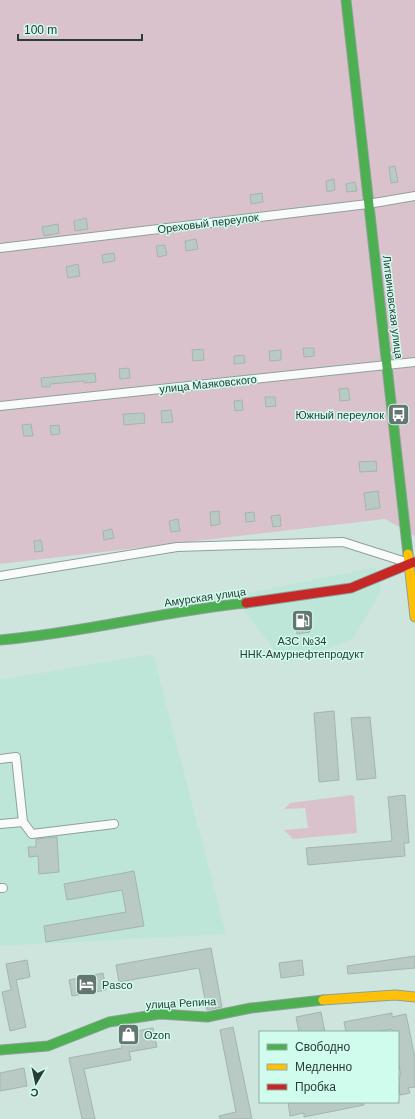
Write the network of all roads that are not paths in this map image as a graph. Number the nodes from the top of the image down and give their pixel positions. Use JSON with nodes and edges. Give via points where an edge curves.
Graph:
{"nodes":[{"id":1,"x":346,"y":0,"type":"edge"},
{"id":2,"x":415,"y":196,"type":"edge"},
{"id":3,"x":368,"y":204,"type":"junction"},
{"id":4,"x":0,"y":248,"type":"edge"},
{"id":5,"x":415,"y":362,"type":"edge"},
{"id":6,"x":388,"y":365,"type":"junction"},
{"id":7,"x":0,"y":406,"type":"edge"},
{"id":8,"x":412,"y":562,"type":"edge"},
{"id":9,"x":0,"y":576,"type":"edge"},
{"id":10,"x":415,"y":617,"type":"edge"},
{"id":11,"x":0,"y":640,"type":"edge"},
{"id":12,"x":0,"y":759,"type":"edge"},
{"id":13,"x":22,"y":822,"type":"junction"},
{"id":14,"x":0,"y":824,"type":"edge"},
{"id":15,"x":114,"y":824,"type":"dead end"},
{"id":16,"x":415,"y":997,"type":"edge"},
{"id":17,"x":0,"y":1050,"type":"edge"}],
"edges":[{"from":1,"to":3,"type":"street","name":"Литвиновская улица"},
{"from":2,"to":3,"type":"street","name":"Ореховый переулок"},
{"from":3,"to":4,"type":"street","name":"Ореховый переулок"},
{"from":3,"to":6,"type":"street","name":"Литвиновская улица"},
{"from":5,"to":6,"type":"street","name":"улица Маяковского"},
{"from":6,"to":7,"type":"street","name":"улица Маяковского"},
{"from":6,"to":8,"type":"street","name":"Литвиновская улица"},
{"from":8,"to":9,"type":"street","via":[[343,542],[177,547]]},
{"from":8,"to":10,"type":"street","name":"Литвиновская улица"},
{"from":8,"to":11,"type":"street","name":"Амурская улица","via":[[351,588],[206,607],[34,637]]},
{"from":12,"to":13,"type":"street","via":[[16,757]]},
{"from":13,"to":14,"type":"street"},
{"from":13,"to":15,"type":"street","via":[[32,834]]},
{"from":16,"to":17,"type":"street","name":"улица Репина","via":[[394,995],[324,1000],[251,1008],[207,1017],[160,1014],[109,1022],[48,1046]]}]}
